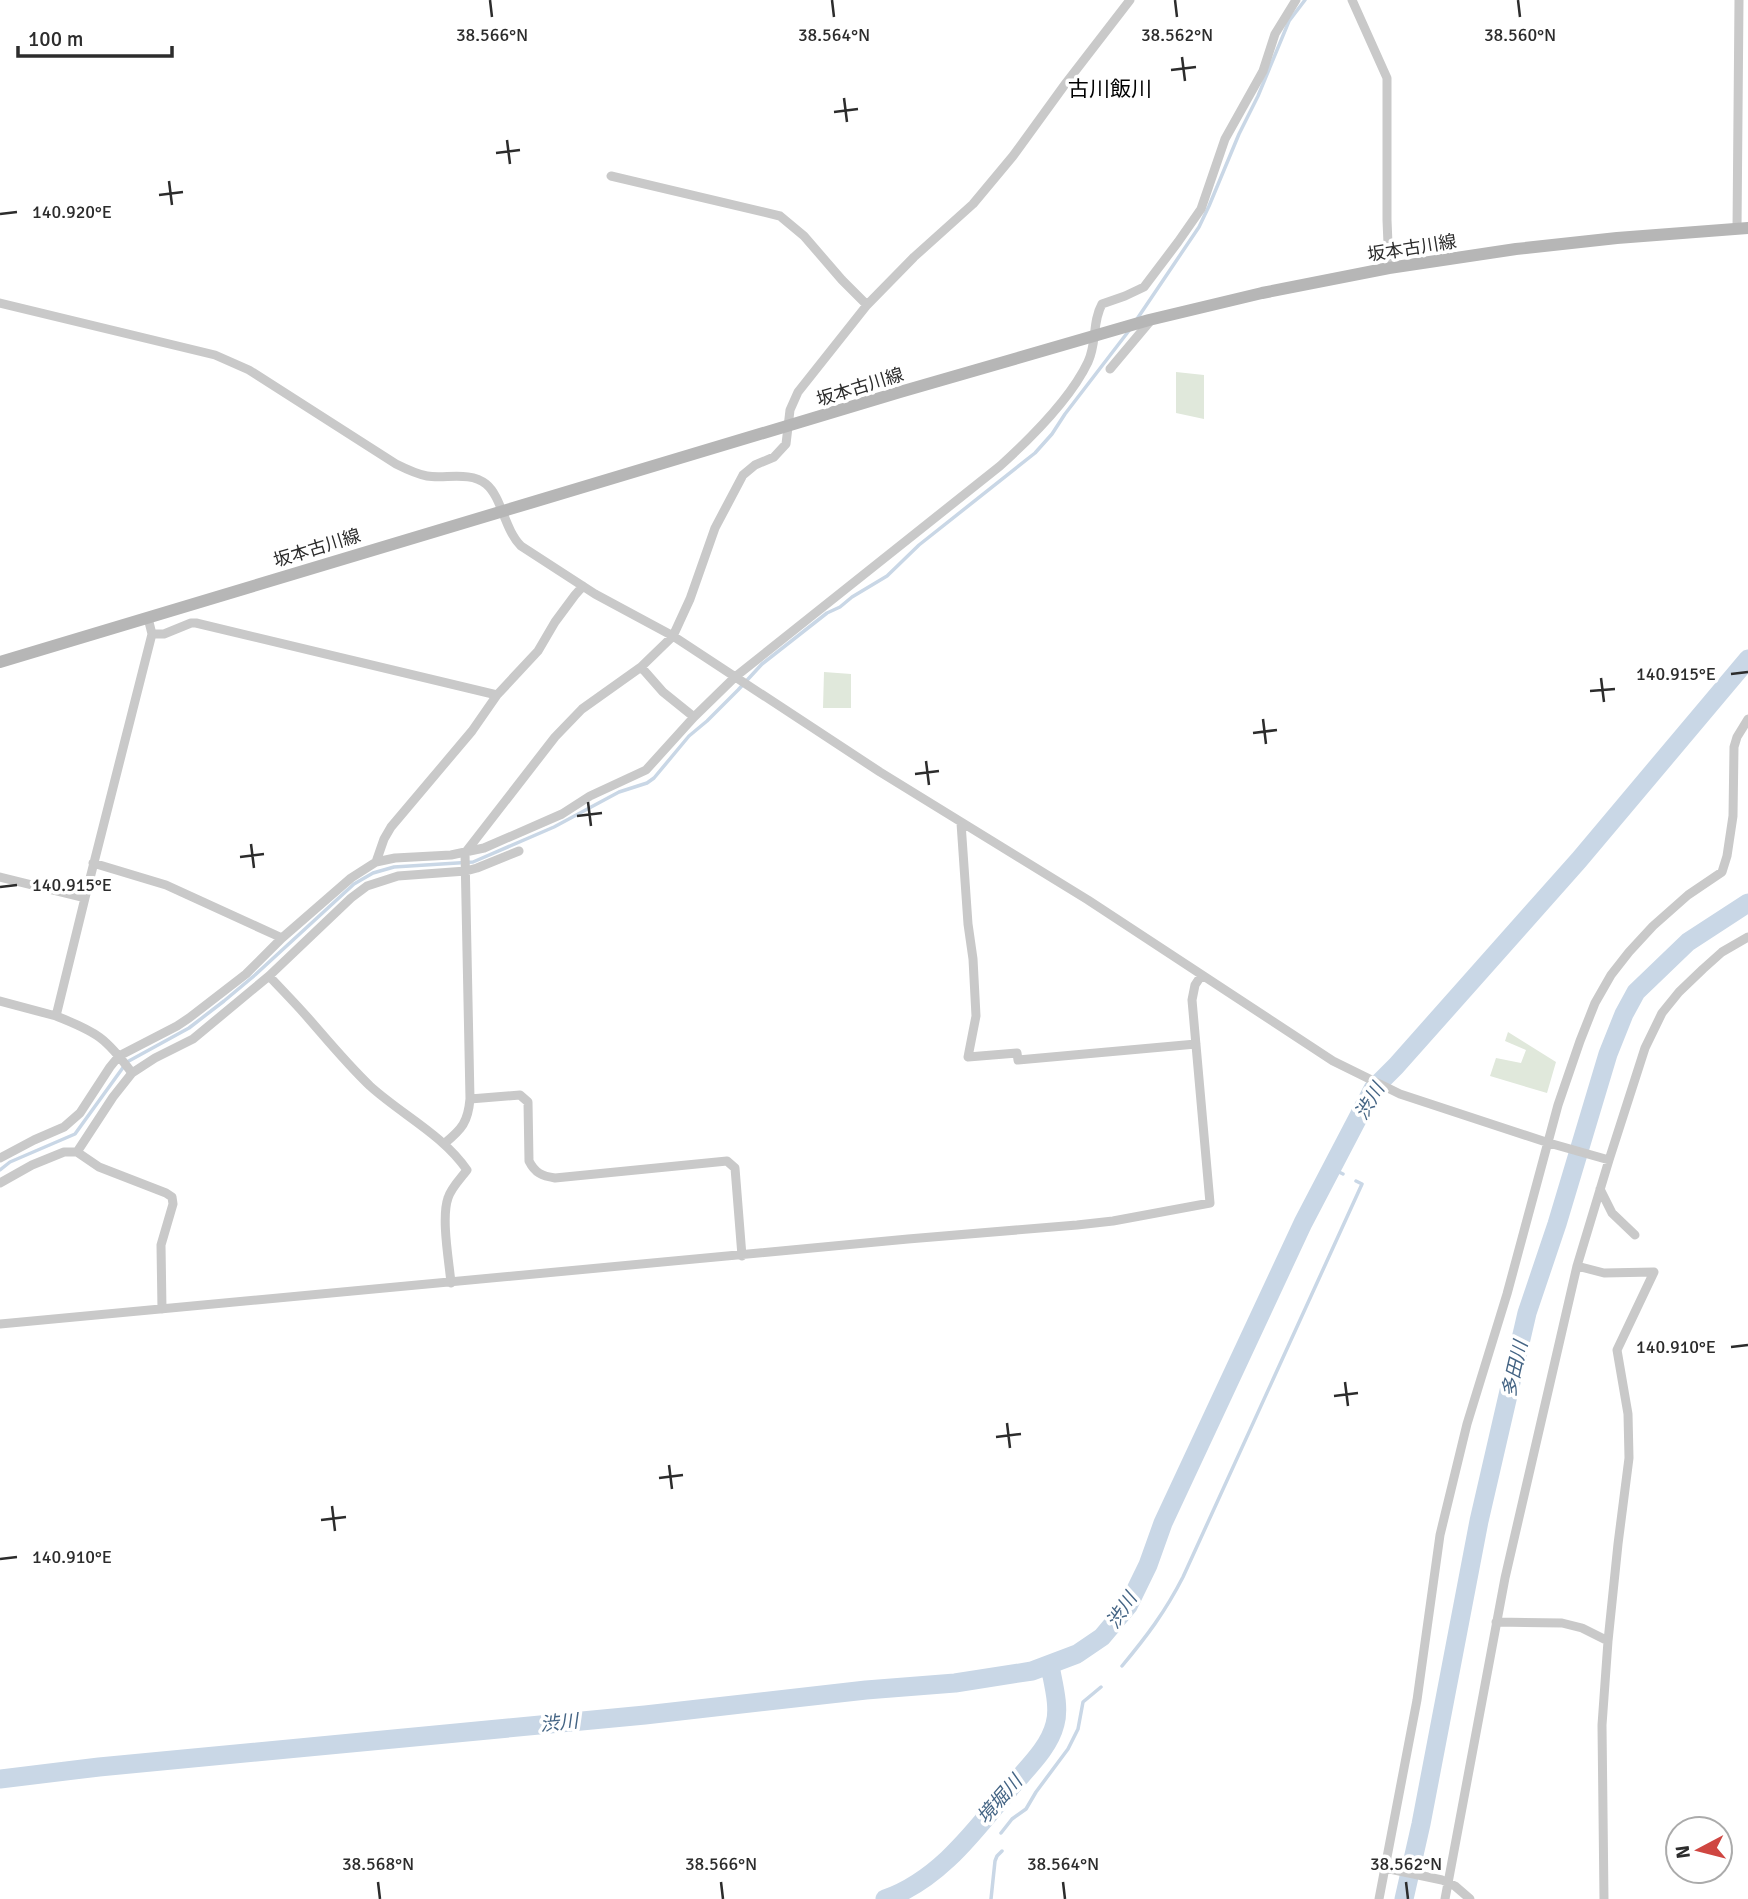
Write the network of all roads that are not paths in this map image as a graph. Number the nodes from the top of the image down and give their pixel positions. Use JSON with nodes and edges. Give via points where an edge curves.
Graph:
{"nodes":[{"id":1,"x":1130,"y":0,"type":"edge"},
{"id":2,"x":1296,"y":0,"type":"edge"},
{"id":3,"x":1352,"y":0,"type":"edge"},
{"id":4,"x":1738,"y":0,"type":"edge"},
{"id":5,"x":611,"y":176,"type":"dead end"},
{"id":6,"x":1742,"y":228,"type":"edge"},
{"id":7,"x":1388,"y":268,"type":"junction"},
{"id":8,"x":0,"y":303,"type":"edge"},
{"id":9,"x":867,"y":305,"type":"junction"},
{"id":10,"x":1151,"y":320,"type":"junction"},
{"id":11,"x":1096,"y":334,"type":"junction"},
{"id":12,"x":1110,"y":369,"type":"dead end"},
{"id":13,"x":787,"y":427,"type":"junction"},
{"id":14,"x":502,"y":512,"type":"junction"},
{"id":15,"x":583,"y":586,"type":"junction"},
{"id":16,"x":148,"y":618,"type":"junction"},
{"id":17,"x":152,"y":634,"type":"junction"},
{"id":18,"x":673,"y":636,"type":"junction"},
{"id":19,"x":0,"y":662,"type":"edge"},
{"id":20,"x":641,"y":667,"type":"junction"},
{"id":21,"x":737,"y":678,"type":"junction"},
{"id":22,"x":497,"y":695,"type":"junction"},
{"id":23,"x":694,"y":717,"type":"junction"},
{"id":24,"x":1748,"y":719,"type":"edge"},
{"id":25,"x":961,"y":823,"type":"junction"},
{"id":26,"x":519,"y":851,"type":"dead end"},
{"id":27,"x":376,"y":862,"type":"junction"},
{"id":28,"x":466,"y":862,"type":"junction"},
{"id":29,"x":93,"y":863,"type":"junction"},
{"id":30,"x":0,"y":877,"type":"edge"},
{"id":31,"x":85,"y":898,"type":"junction"},
{"id":32,"x":1748,"y":937,"type":"edge"},
{"id":33,"x":281,"y":941,"type":"junction"},
{"id":34,"x":292,"y":953,"type":"junction"},
{"id":35,"x":269,"y":976,"type":"junction"},
{"id":36,"x":1200,"y":976,"type":"junction"},
{"id":37,"x":0,"y":1001,"type":"edge"},
{"id":38,"x":56,"y":1016,"type":"junction"},
{"id":39,"x":1196,"y":1045,"type":"junction"},
{"id":40,"x":121,"y":1058,"type":"junction"},
{"id":41,"x":131,"y":1072,"type":"junction"},
{"id":42,"x":470,"y":1099,"type":"junction"},
{"id":43,"x":445,"y":1143,"type":"junction"},
{"id":44,"x":1551,"y":1143,"type":"junction"},
{"id":45,"x":77,"y":1152,"type":"junction"},
{"id":46,"x":0,"y":1158,"type":"edge"},
{"id":47,"x":1605,"y":1159,"type":"junction"},
{"id":48,"x":0,"y":1183,"type":"edge"},
{"id":49,"x":1600,"y":1189,"type":"junction"},
{"id":50,"x":1635,"y":1235,"type":"dead end"},
{"id":51,"x":742,"y":1256,"type":"junction"},
{"id":52,"x":1577,"y":1266,"type":"junction"},
{"id":53,"x":451,"y":1283,"type":"junction"},
{"id":54,"x":162,"y":1309,"type":"junction"},
{"id":55,"x":0,"y":1324,"type":"edge"},
{"id":56,"x":1496,"y":1622,"type":"junction"},
{"id":57,"x":1608,"y":1641,"type":"junction"},
{"id":58,"x":1388,"y":1869,"type":"junction"},
{"id":59,"x":1445,"y":1881,"type":"junction"},
{"id":60,"x":1379,"y":1899,"type":"edge"},
{"id":61,"x":1445,"y":1899,"type":"edge"},
{"id":62,"x":1470,"y":1899,"type":"edge"},
{"id":63,"x":1604,"y":1899,"type":"edge"}],
"edges":[{"from":1,"to":9,"type":"street","via":[[973,204]]},
{"from":2,"to":11,"type":"street","via":[[1225,139],[1200,208],[1144,287],[1102,304]]},
{"from":3,"to":7,"type":"street","via":[[1387,78]]},
{"from":4,"to":6,"type":"street"},
{"from":5,"to":9,"type":"street","via":[[780,216]]},
{"from":6,"to":7,"type":"main road","name":"坂本古川線","via":[[1541,246]]},
{"from":7,"to":10,"type":"main road","name":"坂本古川線"},
{"from":8,"to":14,"type":"street","via":[[215,355],[249,370],[396,464],[425,476],[475,479],[486,484]]},
{"from":9,"to":13,"type":"street","via":[[798,392]]},
{"from":10,"to":11,"type":"main road","name":"坂本古川線"},
{"from":10,"to":12,"type":"street"},
{"from":11,"to":13,"type":"main road","name":"坂本古川線"},
{"from":11,"to":21,"type":"street","via":[[1088,363],[1034,435]]},
{"from":13,"to":14,"type":"main road","name":"坂本古川線"},
{"from":13,"to":18,"type":"street","via":[[786,444],[779,453],[743,475],[715,528]]},
{"from":14,"to":15,"type":"street","via":[[514,539]]},
{"from":14,"to":16,"type":"main road","name":"坂本古川線"},
{"from":15,"to":18,"type":"street"},
{"from":15,"to":22,"type":"street","via":[[538,651]]},
{"from":16,"to":17,"type":"street"},
{"from":16,"to":19,"type":"main road","name":"坂本古川線"},
{"from":17,"to":22,"type":"street","via":[[196,623]]},
{"from":17,"to":29,"type":"street"},
{"from":18,"to":20,"type":"street"},
{"from":18,"to":21,"type":"street"},
{"from":20,"to":23,"type":"street"},
{"from":20,"to":28,"type":"street","via":[[591,702],[565,727]]},
{"from":21,"to":23,"type":"street"},
{"from":21,"to":25,"type":"street"},
{"from":22,"to":27,"type":"street","via":[[391,827]]},
{"from":23,"to":28,"type":"street","via":[[646,770]]},
{"from":24,"to":44,"type":"street","via":[[1734,747],[1733,816],[1722,872],[1653,926],[1611,975],[1580,1041],[1558,1105]]},
{"from":25,"to":36,"type":"street","via":[[1088,900]]},
{"from":25,"to":39,"type":"street","via":[[975,1016],[968,1057],[1017,1053],[1018,1060]]},
{"from":26,"to":28,"type":"street","via":[[477,868]]},
{"from":27,"to":28,"type":"street","via":[[450,855]]},
{"from":27,"to":33,"type":"street","via":[[351,878]]},
{"from":28,"to":34,"type":"street","via":[[367,886]]},
{"from":28,"to":42,"type":"street"},
{"from":29,"to":31,"type":"street"},
{"from":29,"to":33,"type":"street","via":[[166,885]]},
{"from":30,"to":31,"type":"street"},
{"from":31,"to":38,"type":"street"},
{"from":32,"to":47,"type":"street","via":[[1722,952],[1662,1013]]},
{"from":33,"to":34,"type":"street"},
{"from":33,"to":40,"type":"street","via":[[189,1018]]},
{"from":34,"to":35,"type":"street"},
{"from":35,"to":41,"type":"street","via":[[193,1039]]},
{"from":35,"to":43,"type":"street","via":[[371,1087]]},
{"from":36,"to":39,"type":"street","via":[[1192,1000]]},
{"from":36,"to":44,"type":"street","via":[[1333,1061],[1396,1092]]},
{"from":37,"to":38,"type":"street"},
{"from":38,"to":40,"type":"street","via":[[89,1029]]},
{"from":39,"to":51,"type":"street","via":[[1210,1203],[1113,1221]]},
{"from":40,"to":41,"type":"street"},
{"from":40,"to":46,"type":"street","via":[[64,1127]]},
{"from":41,"to":45,"type":"street"},
{"from":42,"to":43,"type":"street","via":[[466,1121]]},
{"from":42,"to":51,"type":"street","via":[[525,1098],[529,1161],[533,1169],[548,1177],[727,1161],[735,1168]]},
{"from":43,"to":53,"type":"street","via":[[467,1170],[448,1196],[446,1208]]},
{"from":44,"to":47,"type":"street"},
{"from":44,"to":58,"type":"street","via":[[1467,1424],[1440,1535]]},
{"from":45,"to":48,"type":"street","via":[[64,1152]]},
{"from":45,"to":54,"type":"street","via":[[99,1167],[172,1197],[161,1245]]},
{"from":47,"to":49,"type":"street"},
{"from":49,"to":50,"type":"street","via":[[1612,1213]]},
{"from":49,"to":52,"type":"street"},
{"from":51,"to":53,"type":"street"},
{"from":52,"to":56,"type":"street"},
{"from":52,"to":57,"type":"street","via":[[1604,1273],[1654,1272],[1617,1350],[1628,1414],[1629,1458]]},
{"from":53,"to":54,"type":"street"},
{"from":54,"to":55,"type":"street"},
{"from":56,"to":57,"type":"street","via":[[1562,1623]]},
{"from":56,"to":59,"type":"street"},
{"from":57,"to":63,"type":"street","via":[[1602,1725]]},
{"from":58,"to":59,"type":"street"},
{"from":58,"to":60,"type":"street"},
{"from":59,"to":61,"type":"street"},
{"from":59,"to":62,"type":"street"}]}
